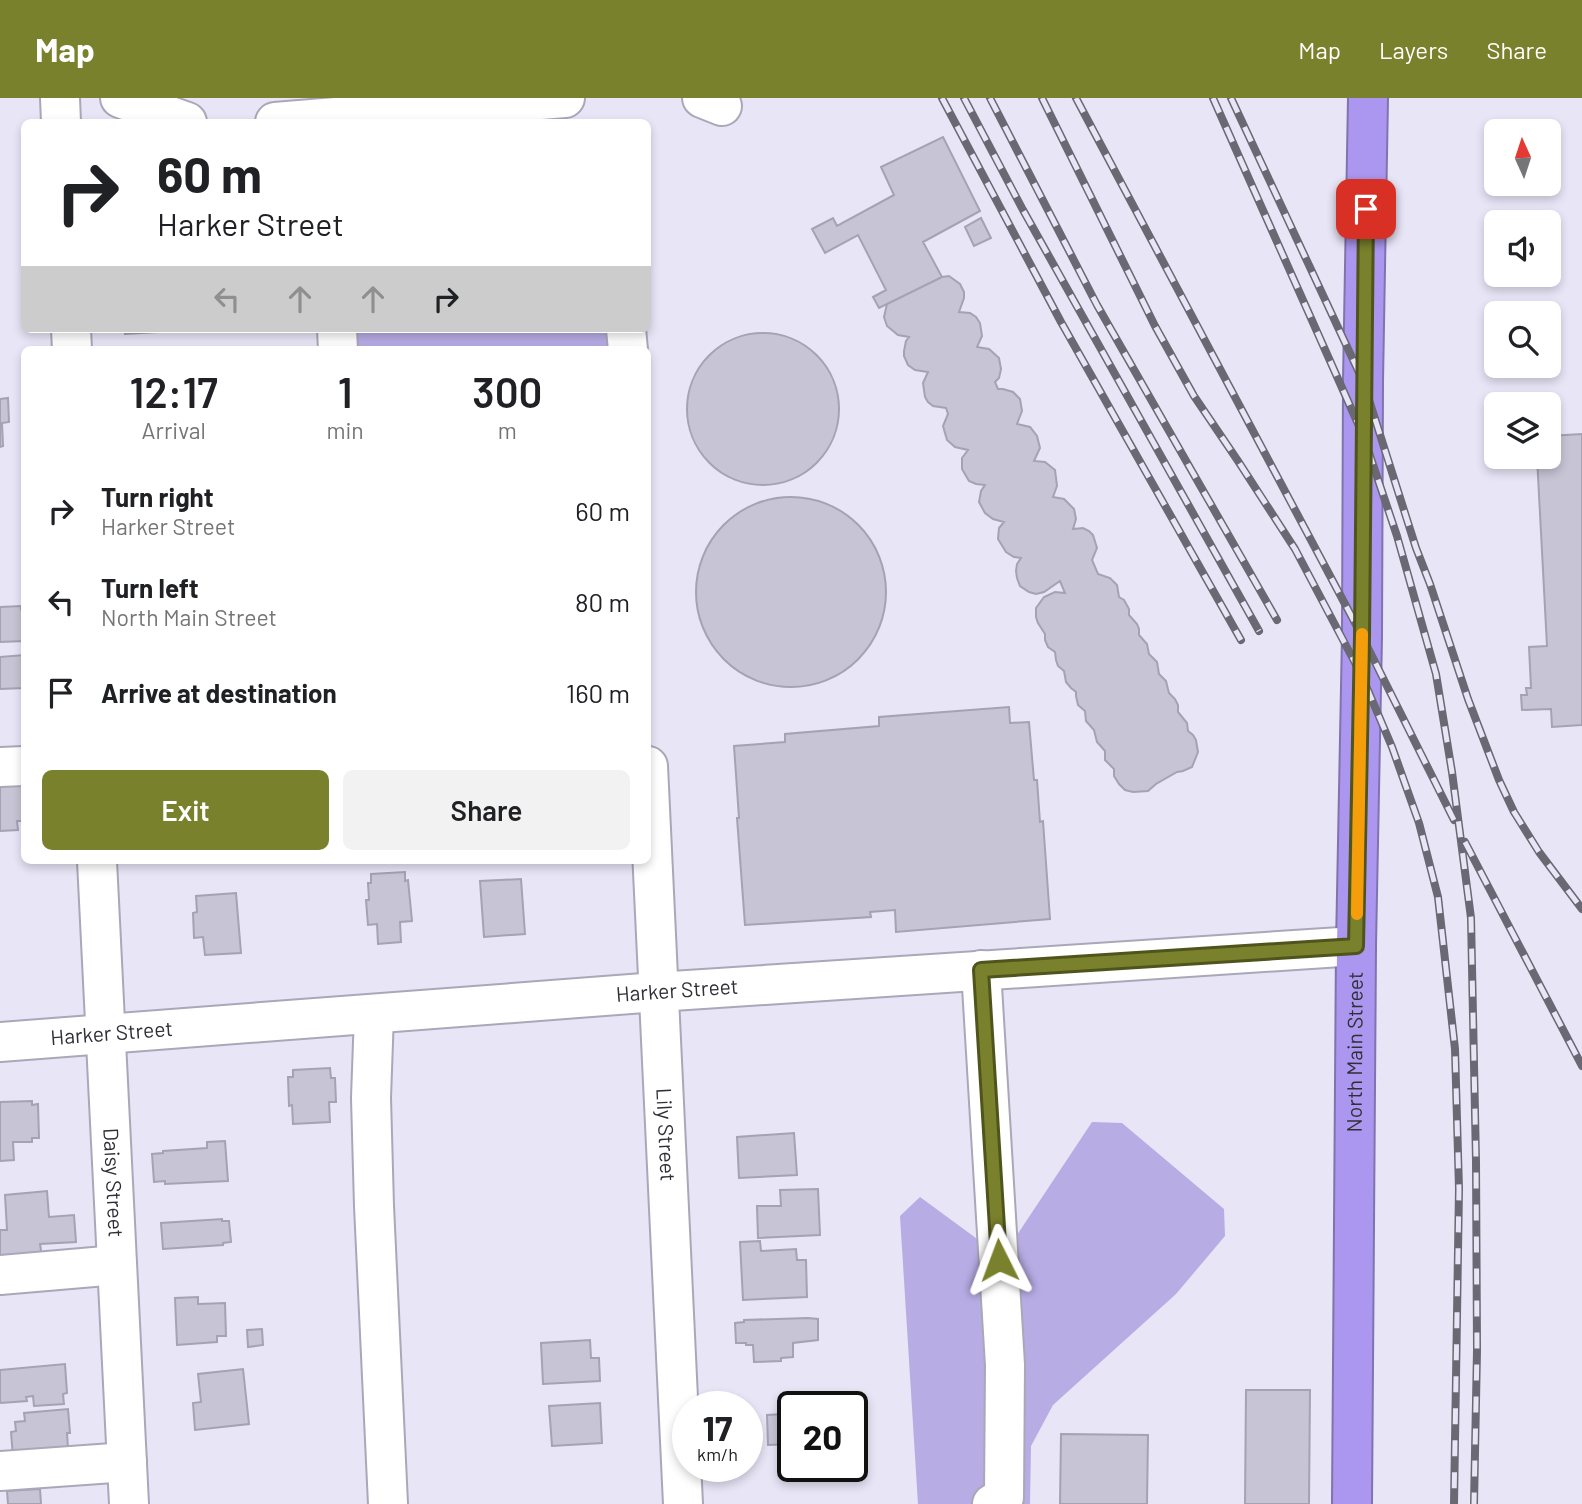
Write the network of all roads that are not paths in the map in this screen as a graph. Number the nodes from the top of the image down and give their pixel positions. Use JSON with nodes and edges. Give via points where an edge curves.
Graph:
{"nodes":[{"id":1,"x":60,"y":98,"type":"edge"},
{"id":2,"x":120,"y":98,"type":"edge"},
{"id":3,"x":1368,"y":98,"type":"edge"},
{"id":4,"x":553,"y":105,"type":"edge"},
{"id":5,"x":319,"y":113,"type":"edge"},
{"id":6,"x":61,"y":119,"type":"edge"},
{"id":7,"x":179,"y":119,"type":"edge"},
{"id":8,"x":290,"y":119,"type":"edge"},
{"id":9,"x":21,"y":766,"type":"edge"},
{"id":10,"x":0,"y":767,"type":"edge"},
{"id":11,"x":651,"y":841,"type":"edge"},
{"id":12,"x":97,"y":864,"type":"edge"},
{"id":13,"x":1356,"y":946,"type":"junction"},
{"id":14,"x":981,"y":970,"type":"junction"},
{"id":15,"x":657,"y":992,"type":"junction"},
{"id":16,"x":374,"y":1014,"type":"junction"},
{"id":17,"x":106,"y":1034,"type":"junction"},
{"id":18,"x":0,"y":1042,"type":"edge"},
{"id":19,"x":117,"y":1265,"type":"junction"},
{"id":20,"x":0,"y":1275,"type":"edge"},
{"id":21,"x":127,"y":1462,"type":"junction"},
{"id":22,"x":0,"y":1471,"type":"edge"},
{"id":23,"x":129,"y":1504,"type":"edge"},
{"id":24,"x":388,"y":1504,"type":"edge"},
{"id":25,"x":683,"y":1504,"type":"edge"},
{"id":26,"x":992,"y":1504,"type":"edge"},
{"id":27,"x":1352,"y":1504,"type":"edge"}],
"edges":[{"from":1,"to":6,"type":"street"},
{"from":2,"to":7,"type":"street"},
{"from":3,"to":13,"type":"highway","name":"North Main Street"},
{"from":4,"to":5,"type":"street"},
{"from":5,"to":8,"type":"street"},
{"from":9,"to":10,"type":"street"},
{"from":11,"to":15,"type":"street","name":"Lily Street"},
{"from":12,"to":17,"type":"street","name":"Daisy Street"},
{"from":13,"to":14,"type":"street","name":"Harker Street"},
{"from":13,"to":27,"type":"highway","name":"North Main Street"},
{"from":14,"to":15,"type":"street","name":"Harker Street"},
{"from":14,"to":26,"type":"street","via":[[1005,1365],[1004,1497]]},
{"from":15,"to":16,"type":"street","name":"Harker Street"},
{"from":15,"to":25,"type":"street","name":"Lily Street"},
{"from":16,"to":17,"type":"street","name":"Harker Street"},
{"from":16,"to":24,"type":"street","via":[[374,1206]]},
{"from":17,"to":18,"type":"street","name":"Harker Street"},
{"from":17,"to":19,"type":"street","name":"Daisy Street"},
{"from":19,"to":20,"type":"street"},
{"from":19,"to":21,"type":"street","name":"Daisy Street"},
{"from":21,"to":22,"type":"street"},
{"from":21,"to":23,"type":"street","name":"Daisy Street"}]}
